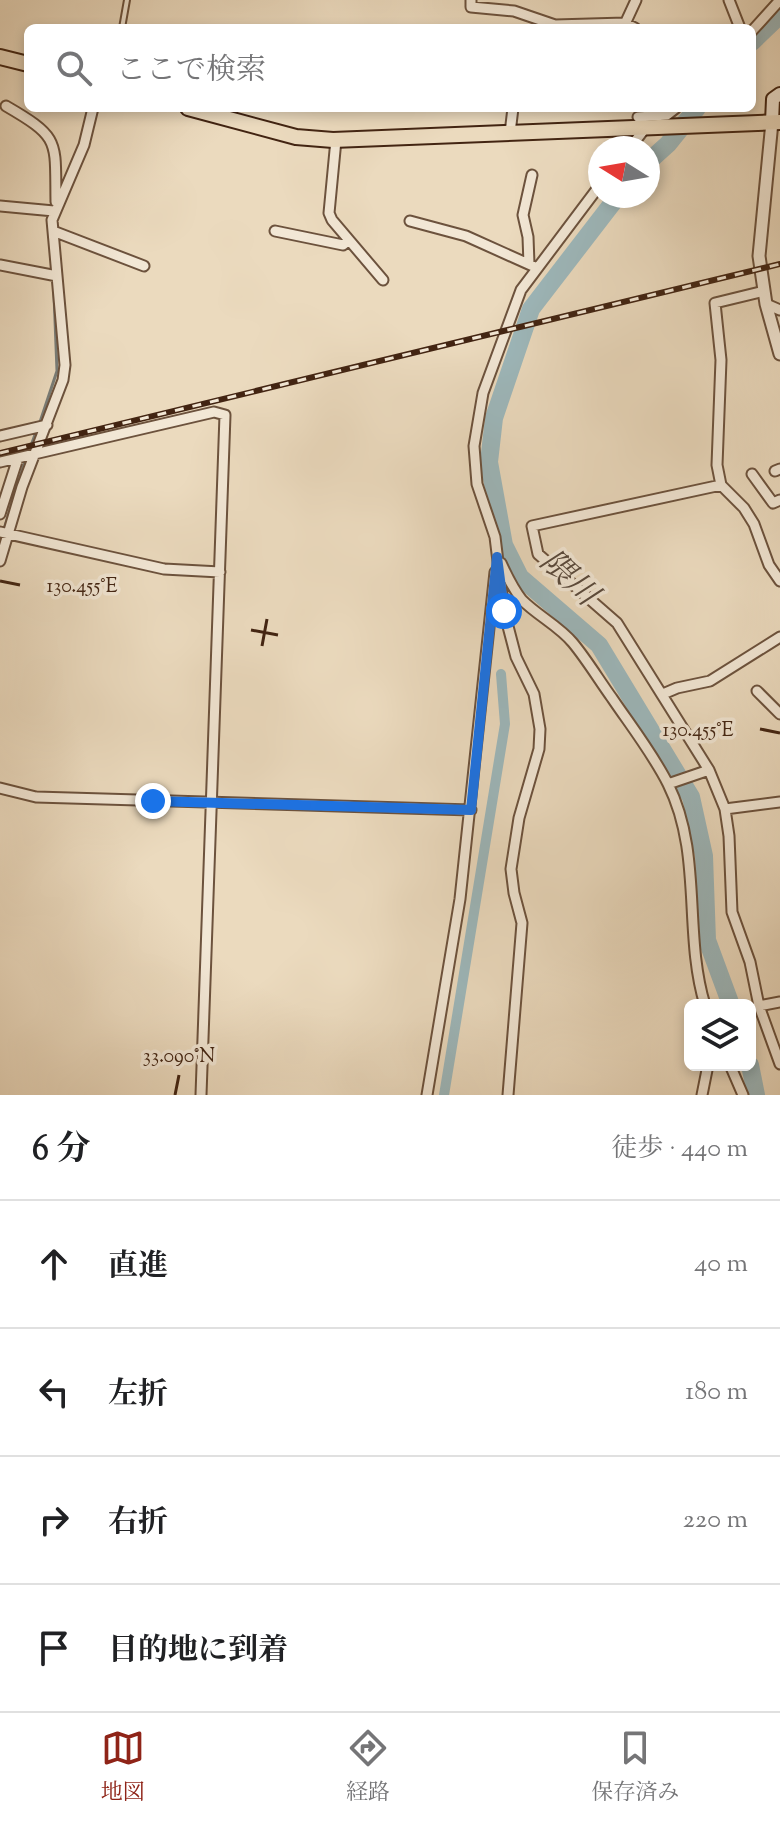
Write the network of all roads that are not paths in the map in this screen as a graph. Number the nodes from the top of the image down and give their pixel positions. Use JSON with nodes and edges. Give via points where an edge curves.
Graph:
{"nodes":[{"id":1,"x":127,"y":0,"type":"edge"},
{"id":2,"x":471,"y":0,"type":"edge"},
{"id":3,"x":636,"y":0,"type":"edge"},
{"id":4,"x":729,"y":0,"type":"edge"},
{"id":5,"x":780,"y":0,"type":"edge"},
{"id":6,"x":123,"y":24,"type":"edge"},
{"id":7,"x":552,"y":24,"type":"edge"},
{"id":8,"x":629,"y":24,"type":"edge"},
{"id":9,"x":738,"y":24,"type":"edge"},
{"id":10,"x":756,"y":27,"type":"edge"},
{"id":11,"x":0,"y":57,"type":"edge"},
{"id":12,"x":24,"y":63,"type":"edge"},
{"id":13,"x":780,"y":94,"type":"edge"},
{"id":14,"x":6,"y":106,"type":"dead end"},
{"id":15,"x":92,"y":112,"type":"edge"},
{"id":16,"x":203,"y":112,"type":"edge"},
{"id":17,"x":513,"y":112,"type":"edge"},
{"id":18,"x":671,"y":112,"type":"edge"},
{"id":19,"x":641,"y":121,"type":"edge"},
{"id":20,"x":776,"y":122,"type":"edge"},
{"id":21,"x":510,"y":133,"type":"junction"},
{"id":22,"x":336,"y":140,"type":"junction"},
{"id":23,"x":532,"y":175,"type":"dead end"},
{"id":24,"x":765,"y":178,"type":"junction"},
{"id":25,"x":780,"y":179,"type":"edge"},
{"id":26,"x":588,"y":199,"type":"edge"},
{"id":27,"x":0,"y":206,"type":"edge"},
{"id":28,"x":55,"y":208,"type":"junction"},
{"id":29,"x":410,"y":221,"type":"dead end"},
{"id":30,"x":53,"y":231,"type":"junction"},
{"id":31,"x":275,"y":231,"type":"dead end"},
{"id":32,"x":349,"y":240,"type":"junction"},
{"id":33,"x":0,"y":265,"type":"edge"},
{"id":34,"x":144,"y":266,"type":"dead end"},
{"id":35,"x":532,"y":266,"type":"junction"},
{"id":36,"x":57,"y":276,"type":"junction"},
{"id":37,"x":383,"y":280,"type":"dead end"},
{"id":38,"x":764,"y":291,"type":"junction"},
{"id":39,"x":766,"y":304,"type":"junction"},
{"id":40,"x":780,"y":310,"type":"edge"},
{"id":41,"x":780,"y":354,"type":"edge"},
{"id":42,"x":47,"y":425,"type":"junction"},
{"id":43,"x":0,"y":436,"type":"edge"},
{"id":44,"x":36,"y":453,"type":"junction"},
{"id":45,"x":18,"y":458,"type":"junction"},
{"id":46,"x":0,"y":462,"type":"edge"},
{"id":47,"x":752,"y":474,"type":"dead end"},
{"id":48,"x":721,"y":485,"type":"junction"},
{"id":49,"x":780,"y":500,"type":"edge"},
{"id":50,"x":0,"y":514,"type":"edge"},
{"id":51,"x":4,"y":533,"type":"edge"},
{"id":52,"x":497,"y":557,"type":"junction"},
{"id":53,"x":0,"y":561,"type":"edge"},
{"id":54,"x":220,"y":572,"type":"junction"},
{"id":55,"x":780,"y":581,"type":"edge"},
{"id":56,"x":780,"y":637,"type":"edge"},
{"id":57,"x":757,"y":691,"type":"dead end"},
{"id":58,"x":663,"y":694,"type":"junction"},
{"id":59,"x":780,"y":714,"type":"edge"},
{"id":60,"x":709,"y":770,"type":"junction"},
{"id":61,"x":672,"y":783,"type":"junction"},
{"id":62,"x":0,"y":788,"type":"edge"},
{"id":63,"x":780,"y":802,"type":"edge"},
{"id":64,"x":211,"y":803,"type":"junction"},
{"id":65,"x":725,"y":809,"type":"junction"},
{"id":66,"x":471,"y":810,"type":"junction"},
{"id":67,"x":703,"y":999,"type":"edge"},
{"id":68,"x":780,"y":1002,"type":"edge"},
{"id":69,"x":759,"y":1006,"type":"junction"},
{"id":70,"x":780,"y":1064,"type":"edge"},
{"id":71,"x":707,"y":1071,"type":"edge"},
{"id":72,"x":733,"y":1071,"type":"edge"},
{"id":73,"x":201,"y":1095,"type":"edge"},
{"id":74,"x":427,"y":1095,"type":"edge"},
{"id":75,"x":508,"y":1095,"type":"edge"},
{"id":76,"x":702,"y":1095,"type":"edge"},
{"id":77,"x":743,"y":1095,"type":"edge"}],
"edges":[{"from":1,"to":6,"type":"lane"},
{"from":2,"to":7,"type":"street","via":[[471,7],[514,11]]},
{"from":3,"to":8,"type":"street"},
{"from":4,"to":9,"type":"street"},
{"from":5,"to":10,"type":"street"},
{"from":11,"to":12,"type":"highway"},
{"from":13,"to":20,"type":"main road","via":[[773,99]]},
{"from":14,"to":28,"type":"street","via":[[42,127],[50,138]]},
{"from":15,"to":28,"type":"street","via":[[84,145]]},
{"from":16,"to":22,"type":"highway","via":[[296,137]]},
{"from":17,"to":21,"type":"street"},
{"from":18,"to":19,"type":"street"},
{"from":19,"to":20,"type":"highway"},
{"from":19,"to":21,"type":"highway"},
{"from":20,"to":24,"type":"street"},
{"from":21,"to":22,"type":"highway"},
{"from":22,"to":32,"type":"street","via":[[329,213]]},
{"from":23,"to":35,"type":"street","via":[[523,215]]},
{"from":24,"to":25,"type":"street"},
{"from":24,"to":38,"type":"street","via":[[759,256]]},
{"from":26,"to":35,"type":"street"},
{"from":27,"to":28,"type":"street"},
{"from":28,"to":30,"type":"street"},
{"from":29,"to":35,"type":"street","via":[[466,236]]},
{"from":30,"to":34,"type":"street"},
{"from":30,"to":36,"type":"street"},
{"from":31,"to":32,"type":"street","via":[[343,245]]},
{"from":32,"to":37,"type":"street"},
{"from":33,"to":36,"type":"street"},
{"from":35,"to":52,"type":"street","via":[[483,393],[474,446],[473,465]]},
{"from":36,"to":42,"type":"street","via":[[65,365]]},
{"from":38,"to":39,"type":"street"},
{"from":38,"to":48,"type":"street","via":[[715,303],[721,360],[716,456]]},
{"from":39,"to":40,"type":"street"},
{"from":39,"to":41,"type":"street"},
{"from":42,"to":43,"type":"street"},
{"from":42,"to":44,"type":"street"},
{"from":44,"to":45,"type":"street"},
{"from":44,"to":51,"type":"street"},
{"from":44,"to":54,"type":"street","via":[[214,412],[225,415]]},
{"from":45,"to":46,"type":"street"},
{"from":45,"to":50,"type":"street"},
{"from":47,"to":49,"type":"street","via":[[773,503]]},
{"from":48,"to":55,"type":"street","via":[[754,524]]},
{"from":48,"to":58,"type":"street","via":[[532,526],[538,554],[617,623]]},
{"from":51,"to":53,"type":"street"},
{"from":51,"to":54,"type":"street","via":[[164,569]]},
{"from":52,"to":61,"type":"street","via":[[515,591],[575,644]]},
{"from":52,"to":66,"type":"street"},
{"from":52,"to":75,"type":"street","via":[[504,611],[516,657],[534,694],[540,729],[511,869],[522,923]]},
{"from":54,"to":64,"type":"street"},
{"from":56,"to":58,"type":"street","via":[[710,681]]},
{"from":57,"to":59,"type":"street"},
{"from":58,"to":60,"type":"street"},
{"from":60,"to":61,"type":"street"},
{"from":60,"to":65,"type":"street"},
{"from":61,"to":67,"type":"street","via":[[688,848],[696,971]]},
{"from":62,"to":64,"type":"street","via":[[36,797]]},
{"from":63,"to":65,"type":"street"},
{"from":64,"to":66,"type":"street"},
{"from":64,"to":73,"type":"street"},
{"from":65,"to":69,"type":"street","via":[[732,912]]},
{"from":66,"to":74,"type":"street"},
{"from":68,"to":69,"type":"street"},
{"from":69,"to":70,"type":"street"},
{"from":71,"to":76,"type":"street"},
{"from":72,"to":77,"type":"street"}]}
